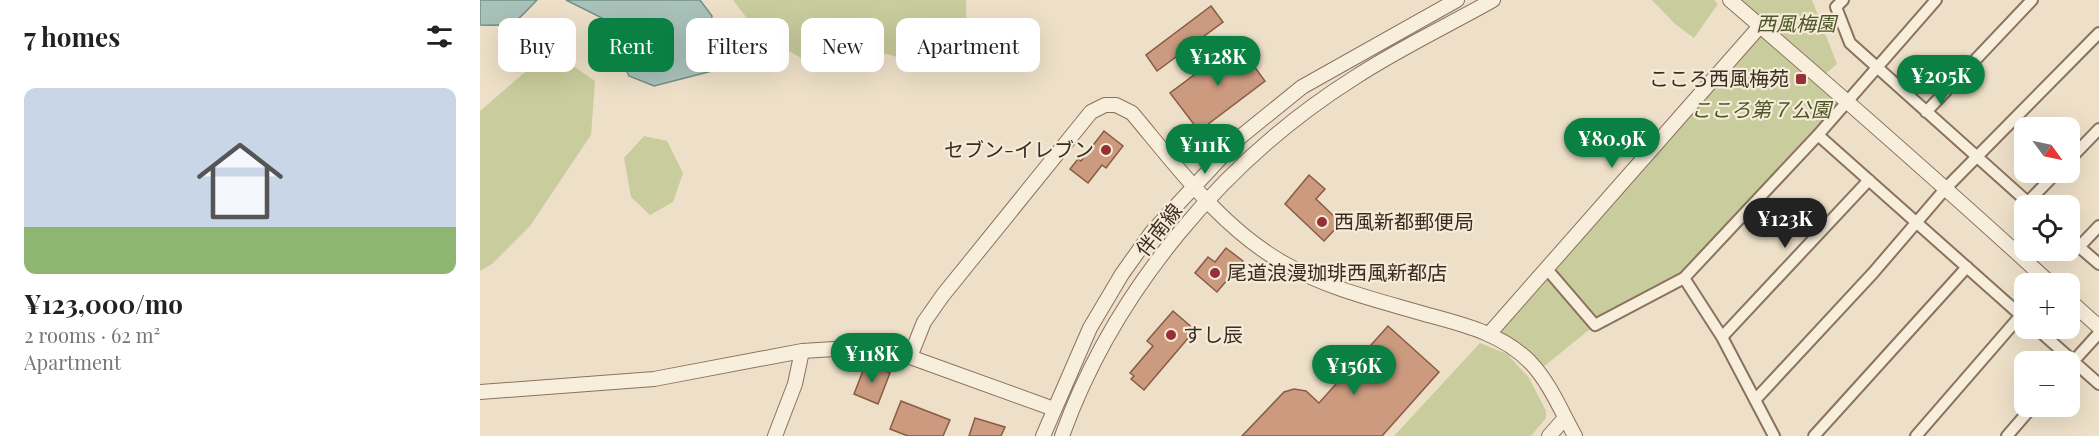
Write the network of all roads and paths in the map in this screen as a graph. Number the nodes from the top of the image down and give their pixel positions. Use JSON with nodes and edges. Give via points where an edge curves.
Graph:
{"nodes":[{"id":1,"x":1457,"y":0,"type":"edge"},
{"id":2,"x":1493,"y":0,"type":"edge"},
{"id":3,"x":1730,"y":0,"type":"edge"},
{"id":4,"x":1843,"y":0,"type":"edge"},
{"id":5,"x":1936,"y":0,"type":"edge"},
{"id":6,"x":2032,"y":0,"type":"edge"},
{"id":7,"x":1760,"y":26,"type":"junction"},
{"id":8,"x":2099,"y":33,"type":"edge"},
{"id":9,"x":1875,"y":68,"type":"junction"},
{"id":10,"x":1845,"y":102,"type":"junction"},
{"id":11,"x":1926,"y":112,"type":"junction"},
{"id":12,"x":2099,"y":129,"type":"edge"},
{"id":13,"x":1818,"y":135,"type":"junction"},
{"id":14,"x":2080,"y":149,"type":"edge"},
{"id":15,"x":1978,"y":158,"type":"junction"},
{"id":16,"x":1869,"y":180,"type":"junction"},
{"id":17,"x":2048,"y":183,"type":"edge"},
{"id":18,"x":1194,"y":187,"type":"junction"},
{"id":19,"x":1946,"y":188,"type":"junction"},
{"id":20,"x":2020,"y":195,"type":"edge"},
{"id":21,"x":2038,"y":195,"type":"edge"},
{"id":22,"x":1206,"y":201,"type":"junction"},
{"id":23,"x":1916,"y":222,"type":"junction"},
{"id":24,"x":2099,"y":226,"type":"edge"},
{"id":25,"x":2080,"y":245,"type":"edge"},
{"id":26,"x":2080,"y":247,"type":"edge"},
{"id":27,"x":2099,"y":264,"type":"edge"},
{"id":28,"x":1967,"y":267,"type":"junction"},
{"id":29,"x":1546,"y":268,"type":"junction"},
{"id":30,"x":2039,"y":273,"type":"edge"},
{"id":31,"x":1684,"y":278,"type":"junction"},
{"id":32,"x":2014,"y":309,"type":"edge"},
{"id":33,"x":2080,"y":310,"type":"edge"},
{"id":34,"x":2014,"y":327,"type":"edge"},
{"id":35,"x":2099,"y":327,"type":"edge"},
{"id":36,"x":2099,"y":333,"type":"edge"},
{"id":37,"x":1490,"y":334,"type":"junction"},
{"id":38,"x":1722,"y":337,"type":"junction"},
{"id":39,"x":2047,"y":339,"type":"edge"},
{"id":40,"x":802,"y":351,"type":"junction"},
{"id":41,"x":2060,"y":351,"type":"edge"},
{"id":42,"x":2080,"y":354,"type":"edge"},
{"id":43,"x":910,"y":357,"type":"junction"},
{"id":44,"x":2080,"y":369,"type":"edge"},
{"id":45,"x":2099,"y":384,"type":"edge"},
{"id":46,"x":480,"y":392,"type":"edge"},
{"id":47,"x":1755,"y":400,"type":"junction"},
{"id":48,"x":1053,"y":409,"type":"junction"},
{"id":49,"x":2023,"y":417,"type":"edge"},
{"id":50,"x":1565,"y":418,"type":"junction"},
{"id":51,"x":775,"y":436,"type":"edge"},
{"id":52,"x":1043,"y":436,"type":"edge"},
{"id":53,"x":1062,"y":436,"type":"edge"},
{"id":54,"x":1549,"y":436,"type":"edge"},
{"id":55,"x":1575,"y":436,"type":"edge"},
{"id":56,"x":1774,"y":436,"type":"edge"},
{"id":57,"x":1814,"y":436,"type":"edge"},
{"id":58,"x":1916,"y":436,"type":"edge"},
{"id":59,"x":2007,"y":436,"type":"edge"}],
"edges":[{"from":1,"to":18,"type":"street","name":"伴南線","via":[[1302,87],[1239,138]]},
{"from":2,"to":22,"type":"street","name":"伴南線","via":[[1354,78],[1257,151]]},
{"from":3,"to":7,"type":"street"},
{"from":4,"to":9,"type":"street","via":[[1836,7],[1850,43]]},
{"from":5,"to":9,"type":"street"},
{"from":6,"to":11,"type":"street"},
{"from":7,"to":10,"type":"street"},
{"from":7,"to":29,"type":"street"},
{"from":8,"to":15,"type":"street"},
{"from":9,"to":10,"type":"street"},
{"from":9,"to":11,"type":"street"},
{"from":10,"to":13,"type":"street"},
{"from":10,"to":19,"type":"street"},
{"from":11,"to":15,"type":"street"},
{"from":12,"to":14,"type":"street"},
{"from":13,"to":16,"type":"street"},
{"from":13,"to":31,"type":"street"},
{"from":15,"to":19,"type":"street"},
{"from":15,"to":20,"type":"street"},
{"from":16,"to":23,"type":"street"},
{"from":16,"to":38,"type":"street"},
{"from":17,"to":21,"type":"street"},
{"from":18,"to":22,"type":"street"},
{"from":18,"to":43,"type":"street","via":[[1132,113],[1116,105],[1091,112],[943,295],[924,322]]},
{"from":18,"to":48,"type":"street","name":"伴南線","via":[[1152,232],[1122,274],[1090,328]]},
{"from":19,"to":23,"type":"street"},
{"from":19,"to":30,"type":"street"},
{"from":22,"to":37,"type":"street","via":[[1258,246],[1314,279]]},
{"from":22,"to":53,"type":"street","name":"伴南線","via":[[1128,304],[1106,341]]},
{"from":23,"to":28,"type":"street"},
{"from":23,"to":47,"type":"street"},
{"from":24,"to":25,"type":"street"},
{"from":26,"to":27,"type":"street"},
{"from":28,"to":32,"type":"street"},
{"from":28,"to":57,"type":"street"},
{"from":29,"to":31,"type":"street","via":[[1595,325]]},
{"from":29,"to":37,"type":"street"},
{"from":31,"to":38,"type":"street"},
{"from":33,"to":35,"type":"street"},
{"from":34,"to":58,"type":"street"},
{"from":36,"to":42,"type":"street"},
{"from":37,"to":50,"type":"street","via":[[1530,363]]},
{"from":38,"to":47,"type":"street"},
{"from":39,"to":41,"type":"street"},
{"from":40,"to":43,"type":"street","via":[[866,347]]},
{"from":40,"to":46,"type":"street","via":[[654,379]]},
{"from":40,"to":51,"type":"street","via":[[795,384]]},
{"from":43,"to":48,"type":"street"},
{"from":44,"to":45,"type":"street"},
{"from":47,"to":56,"type":"street"},
{"from":48,"to":52,"type":"street","name":"伴南線"},
{"from":49,"to":59,"type":"street"},
{"from":50,"to":54,"type":"street"},
{"from":50,"to":55,"type":"street"}]}
